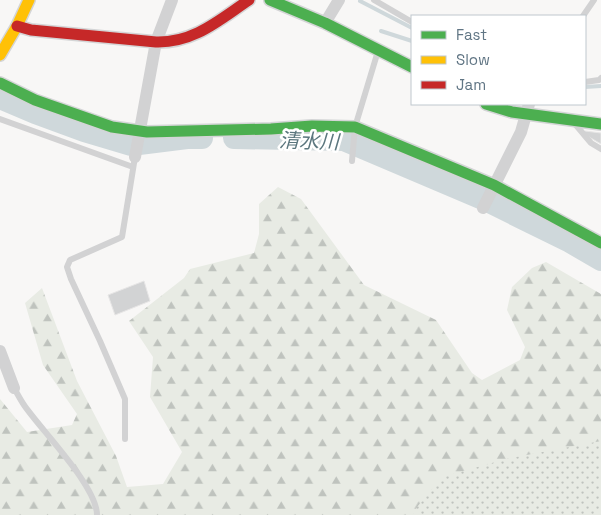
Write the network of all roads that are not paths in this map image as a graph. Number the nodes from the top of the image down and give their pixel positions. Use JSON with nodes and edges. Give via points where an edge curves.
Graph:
{"nodes":[{"id":1,"x":29,"y":0,"type":"edge"},
{"id":2,"x":172,"y":0,"type":"edge"},
{"id":3,"x":249,"y":0,"type":"edge"},
{"id":4,"x":270,"y":0,"type":"edge"},
{"id":5,"x":339,"y":0,"type":"edge"},
{"id":6,"x":374,"y":0,"type":"edge"},
{"id":7,"x":594,"y":0,"type":"edge"},
{"id":8,"x":584,"y":15,"type":"edge"},
{"id":9,"x":411,"y":21,"type":"edge"},
{"id":10,"x":325,"y":22,"type":"junction"},
{"id":11,"x":17,"y":26,"type":"junction"},
{"id":12,"x":156,"y":42,"type":"junction"},
{"id":13,"x":378,"y":49,"type":"junction"},
{"id":14,"x":0,"y":55,"type":"edge"},
{"id":15,"x":411,"y":66,"type":"edge"},
{"id":16,"x":601,"y":78,"type":"edge"},
{"id":17,"x":586,"y":82,"type":"edge"},
{"id":18,"x":0,"y":83,"type":"edge"},
{"id":19,"x":489,"y":105,"type":"edge"},
{"id":20,"x":528,"y":109,"type":"edge"},
{"id":21,"x":0,"y":119,"type":"edge"},
{"id":22,"x":572,"y":120,"type":"junction"},
{"id":23,"x":601,"y":124,"type":"edge"},
{"id":24,"x":354,"y":131,"type":"junction"},
{"id":25,"x":139,"y":132,"type":"junction"},
{"id":26,"x":601,"y":149,"type":"edge"},
{"id":27,"x":352,"y":157,"type":"dead end"},
{"id":28,"x":134,"y":162,"type":"junction"},
{"id":29,"x":492,"y":187,"type":"junction"},
{"id":30,"x":483,"y":208,"type":"dead end"},
{"id":31,"x":601,"y":243,"type":"edge"},
{"id":32,"x":0,"y":351,"type":"edge"},
{"id":33,"x":14,"y":388,"type":"joint"},
{"id":34,"x":125,"y":439,"type":"dead end"},
{"id":35,"x":97,"y":515,"type":"edge"}],
"edges":[{"from":1,"to":11,"type":"street"},
{"from":2,"to":12,"type":"street"},
{"from":3,"to":12,"type":"street","via":[[192,36],[179,41]]},
{"from":4,"to":10,"type":"street"},
{"from":5,"to":10,"type":"street"},
{"from":6,"to":9,"type":"lane"},
{"from":7,"to":8,"type":"lane"},
{"from":10,"to":13,"type":"street"},
{"from":11,"to":12,"type":"street"},
{"from":11,"to":14,"type":"street"},
{"from":12,"to":25,"type":"street"},
{"from":13,"to":15,"type":"street"},
{"from":13,"to":24,"type":"lane"},
{"from":16,"to":17,"type":"lane"},
{"from":18,"to":25,"type":"street","via":[[35,100],[112,127]]},
{"from":19,"to":20,"type":"street","via":[[512,112]]},
{"from":20,"to":22,"type":"street"},
{"from":20,"to":29,"type":"street","via":[[521,132]]},
{"from":21,"to":28,"type":"lane"},
{"from":22,"to":23,"type":"street"},
{"from":22,"to":26,"type":"lane","via":[[591,143]]},
{"from":24,"to":25,"type":"street","via":[[312,126]]},
{"from":24,"to":27,"type":"lane"},
{"from":24,"to":29,"type":"street"},
{"from":25,"to":28,"type":"street"},
{"from":28,"to":34,"type":"lane","via":[[122,237],[70,260],[67,267],[125,399]]},
{"from":29,"to":30,"type":"street"},
{"from":29,"to":31,"type":"street"},
{"from":32,"to":33,"type":"street"},
{"from":33,"to":35,"type":"lane","via":[[79,476],[91,495]]}]}
